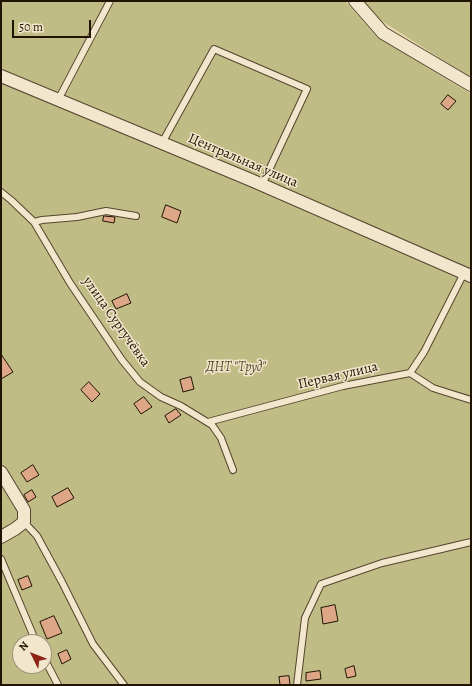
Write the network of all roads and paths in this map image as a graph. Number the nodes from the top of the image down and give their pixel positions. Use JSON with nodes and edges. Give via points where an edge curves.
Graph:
{"nodes":[{"id":1,"x":110,"y":1,"type":"edge"},
{"id":2,"x":355,"y":1,"type":"edge"},
{"id":3,"x":1,"y":76,"type":"edge"},
{"id":4,"x":471,"y":85,"type":"edge"},
{"id":5,"x":58,"y":100,"type":"junction"},
{"id":6,"x":162,"y":142,"type":"junction"},
{"id":7,"x":262,"y":185,"type":"junction"},
{"id":8,"x":1,"y":192,"type":"edge"},
{"id":9,"x":136,"y":216,"type":"dead end"},
{"id":10,"x":34,"y":222,"type":"junction"},
{"id":11,"x":467,"y":275,"type":"edge"},
{"id":12,"x":410,"y":373,"type":"junction"},
{"id":13,"x":471,"y":400,"type":"edge"},
{"id":14,"x":208,"y":422,"type":"junction"},
{"id":15,"x":233,"y":470,"type":"dead end"},
{"id":16,"x":1,"y":472,"type":"edge"},
{"id":17,"x":24,"y":522,"type":"junction"},
{"id":18,"x":1,"y":537,"type":"edge"},
{"id":19,"x":471,"y":542,"type":"edge"},
{"id":20,"x":1,"y":558,"type":"edge"},
{"id":21,"x":33,"y":634,"type":"edge"},
{"id":22,"x":52,"y":673,"type":"edge"},
{"id":23,"x":58,"y":685,"type":"edge"},
{"id":24,"x":124,"y":685,"type":"edge"},
{"id":25,"x":297,"y":685,"type":"edge"}],
"edges":[{"from":1,"to":5,"type":"lane"},
{"from":2,"to":4,"type":"street","via":[[383,33]]},
{"from":3,"to":5,"type":"street","name":"Центральная улица"},
{"from":5,"to":6,"type":"street","name":"Центральная улица"},
{"from":6,"to":7,"type":"street","name":"Центральная улица"},
{"from":6,"to":7,"type":"lane","via":[[214,49],[307,89]]},
{"from":7,"to":11,"type":"street","name":"Центральная улица"},
{"from":8,"to":10,"type":"lane","name":"улица Сургучёвка"},
{"from":9,"to":10,"type":"lane","via":[[106,211]]},
{"from":10,"to":14,"type":"lane","name":"улица Сургучёвка","via":[[70,283],[140,382],[161,397]]},
{"from":11,"to":12,"type":"lane"},
{"from":12,"to":13,"type":"lane","via":[[433,388]]},
{"from":12,"to":14,"type":"lane","name":"Первая улица","via":[[343,386]]},
{"from":14,"to":15,"type":"lane","name":"улица Сургучёвка","via":[[221,438]]},
{"from":16,"to":17,"type":"street","via":[[24,510]]},
{"from":17,"to":18,"type":"street"},
{"from":17,"to":24,"type":"lane","via":[[37,536],[93,644]]},
{"from":19,"to":25,"type":"lane","via":[[382,563],[321,584],[305,618]]},
{"from":20,"to":21,"type":"lane"},
{"from":22,"to":23,"type":"lane"}]}
